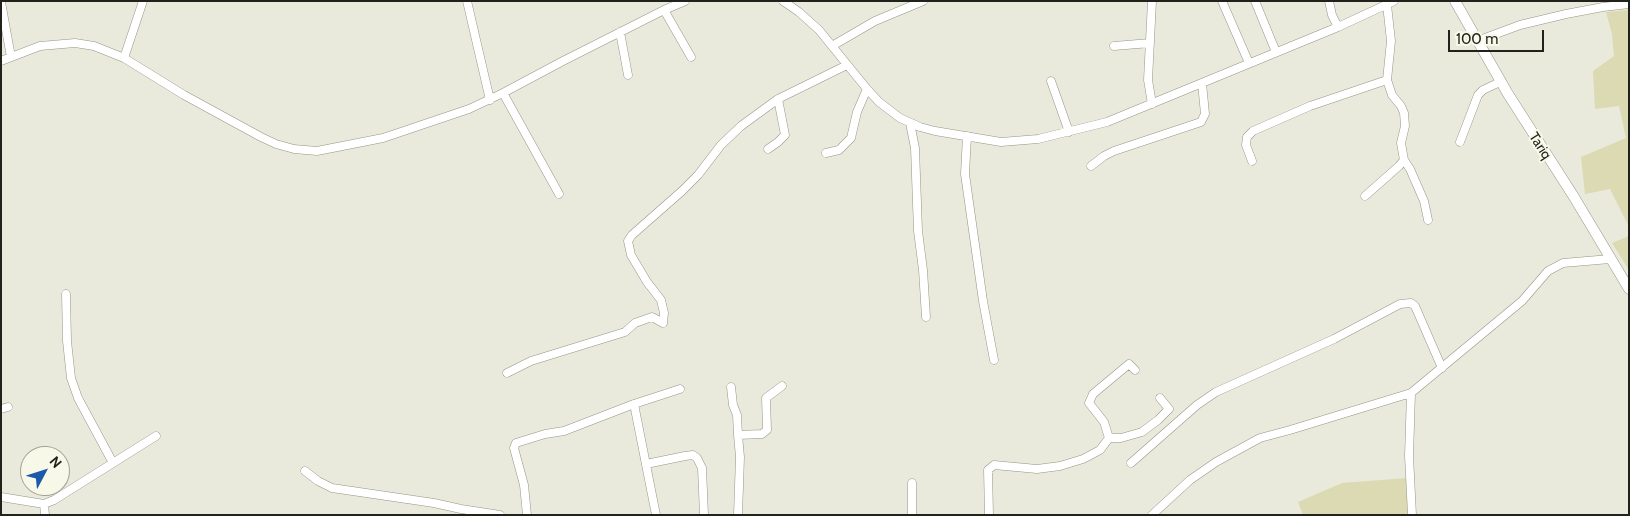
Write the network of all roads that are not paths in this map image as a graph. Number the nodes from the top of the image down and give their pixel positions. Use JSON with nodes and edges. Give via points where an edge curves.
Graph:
{"nodes":[{"id":1,"x":143,"y":1,"type":"edge"},
{"id":2,"x":467,"y":1,"type":"edge"},
{"id":3,"x":685,"y":1,"type":"edge"},
{"id":4,"x":783,"y":1,"type":"edge"},
{"id":5,"x":923,"y":1,"type":"edge"},
{"id":6,"x":1152,"y":1,"type":"edge"},
{"id":7,"x":1222,"y":1,"type":"edge"},
{"id":8,"x":1255,"y":1,"type":"edge"},
{"id":9,"x":1329,"y":1,"type":"edge"},
{"id":10,"x":1455,"y":1,"type":"edge"},
{"id":11,"x":1,"y":2,"type":"edge"},
{"id":12,"x":1391,"y":3,"type":"edge"},
{"id":13,"x":1629,"y":4,"type":"edge"},
{"id":14,"x":664,"y":10,"type":"junction"},
{"id":15,"x":1338,"y":27,"type":"junction"},
{"id":16,"x":620,"y":32,"type":"junction"},
{"id":17,"x":1477,"y":42,"type":"junction"},
{"id":18,"x":1150,"y":43,"type":"junction"},
{"id":19,"x":832,"y":46,"type":"junction"},
{"id":20,"x":1114,"y":46,"type":"dead end"},
{"id":21,"x":1276,"y":52,"type":"junction"},
{"id":22,"x":11,"y":57,"type":"junction"},
{"id":23,"x":691,"y":57,"type":"dead end"},
{"id":24,"x":124,"y":58,"type":"junction"},
{"id":25,"x":1,"y":61,"type":"edge"},
{"id":26,"x":1249,"y":63,"type":"junction"},
{"id":27,"x":847,"y":65,"type":"junction"},
{"id":28,"x":628,"y":76,"type":"dead end"},
{"id":29,"x":1387,"y":80,"type":"junction"},
{"id":30,"x":1052,"y":81,"type":"dead end"},
{"id":31,"x":1500,"y":82,"type":"junction"},
{"id":32,"x":1202,"y":83,"type":"junction"},
{"id":33,"x":867,"y":89,"type":"junction"},
{"id":34,"x":503,"y":93,"type":"junction"},
{"id":35,"x":778,"y":99,"type":"junction"},
{"id":36,"x":490,"y":100,"type":"junction"},
{"id":37,"x":1152,"y":104,"type":"junction"},
{"id":38,"x":910,"y":123,"type":"junction"},
{"id":39,"x":1069,"y":132,"type":"junction"},
{"id":40,"x":967,"y":136,"type":"junction"},
{"id":41,"x":1460,"y":142,"type":"dead end"},
{"id":42,"x":768,"y":149,"type":"dead end"},
{"id":43,"x":826,"y":153,"type":"dead end"},
{"id":44,"x":1404,"y":160,"type":"junction"},
{"id":45,"x":1252,"y":161,"type":"dead end"},
{"id":46,"x":1091,"y":166,"type":"dead end"},
{"id":47,"x":559,"y":194,"type":"dead end"},
{"id":48,"x":1364,"y":196,"type":"dead end"},
{"id":49,"x":1428,"y":220,"type":"dead end"},
{"id":50,"x":1610,"y":258,"type":"junction"},
{"id":51,"x":1628,"y":284,"type":"edge"},
{"id":52,"x":66,"y":294,"type":"dead end"},
{"id":53,"x":926,"y":316,"type":"dead end"},
{"id":54,"x":994,"y":360,"type":"dead end"},
{"id":55,"x":1442,"y":368,"type":"junction"},
{"id":56,"x":1135,"y":370,"type":"dead end"},
{"id":57,"x":507,"y":373,"type":"dead end"},
{"id":58,"x":782,"y":386,"type":"dead end"},
{"id":59,"x":731,"y":387,"type":"dead end"},
{"id":60,"x":680,"y":389,"type":"dead end"},
{"id":61,"x":1411,"y":393,"type":"junction"},
{"id":62,"x":1160,"y":398,"type":"dead end"},
{"id":63,"x":634,"y":404,"type":"junction"},
{"id":64,"x":738,"y":435,"type":"junction"},
{"id":65,"x":156,"y":436,"type":"dead end"},
{"id":66,"x":1109,"y":438,"type":"junction"},
{"id":67,"x":113,"y":463,"type":"junction"},
{"id":68,"x":1131,"y":463,"type":"dead end"},
{"id":69,"x":646,"y":464,"type":"junction"},
{"id":70,"x":305,"y":471,"type":"dead end"},
{"id":71,"x":912,"y":483,"type":"dead end"},
{"id":72,"x":1,"y":497,"type":"edge"},
{"id":73,"x":44,"y":504,"type":"junction"},
{"id":74,"x":45,"y":515,"type":"edge"},
{"id":75,"x":500,"y":515,"type":"edge"},
{"id":76,"x":527,"y":515,"type":"edge"},
{"id":77,"x":656,"y":515,"type":"edge"},
{"id":78,"x":704,"y":515,"type":"edge"},
{"id":79,"x":738,"y":515,"type":"edge"},
{"id":80,"x":912,"y":515,"type":"edge"},
{"id":81,"x":989,"y":515,"type":"edge"},
{"id":82,"x":1152,"y":515,"type":"edge"},
{"id":83,"x":1412,"y":515,"type":"edge"}],
"edges":[{"from":1,"to":24,"type":"street"},
{"from":2,"to":36,"type":"street"},
{"from":3,"to":14,"type":"street"},
{"from":4,"to":19,"type":"street","via":[[808,20]]},
{"from":5,"to":19,"type":"street","via":[[875,21]]},
{"from":6,"to":18,"type":"street"},
{"from":7,"to":26,"type":"street"},
{"from":8,"to":21,"type":"street"},
{"from":9,"to":15,"type":"street"},
{"from":10,"to":17,"type":"main road","name":"Tariq"},
{"from":11,"to":22,"type":"street"},
{"from":12,"to":15,"type":"street"},
{"from":12,"to":29,"type":"street"},
{"from":13,"to":17,"type":"street","via":[[1520,25]]},
{"from":14,"to":16,"type":"street"},
{"from":14,"to":23,"type":"street"},
{"from":15,"to":21,"type":"street"},
{"from":16,"to":28,"type":"street"},
{"from":16,"to":34,"type":"street"},
{"from":17,"to":31,"type":"main road","name":"Tariq"},
{"from":18,"to":20,"type":"street"},
{"from":18,"to":37,"type":"street","via":[[1148,80]]},
{"from":19,"to":27,"type":"street"},
{"from":21,"to":26,"type":"street"},
{"from":22,"to":24,"type":"street","via":[[40,46],[75,43],[94,46]]},
{"from":22,"to":25,"type":"street"},
{"from":24,"to":36,"type":"street","via":[[261,137],[294,149],[317,150],[383,138]]},
{"from":26,"to":32,"type":"street"},
{"from":27,"to":33,"type":"street"},
{"from":27,"to":35,"type":"street"},
{"from":29,"to":44,"type":"street","via":[[1392,96],[1404,113],[1406,126],[1401,143]]},
{"from":29,"to":45,"type":"street","via":[[1310,106],[1253,131],[1247,137],[1246,145]]},
{"from":30,"to":39,"type":"street"},
{"from":31,"to":41,"type":"street","via":[[1478,95]]},
{"from":31,"to":50,"type":"main road","name":"Tariq"},
{"from":32,"to":37,"type":"street"},
{"from":32,"to":46,"type":"street","via":[[1205,114],[1201,122],[1114,151]]},
{"from":33,"to":38,"type":"street","via":[[879,102]]},
{"from":33,"to":43,"type":"street","via":[[851,138],[839,150]]},
{"from":34,"to":36,"type":"street"},
{"from":34,"to":47,"type":"street"},
{"from":35,"to":42,"type":"street","via":[[785,136]]},
{"from":35,"to":57,"type":"street","via":[[734,132],[682,191],[628,241],[631,255],[661,300],[663,323],[652,317],[635,323],[625,332]]},
{"from":37,"to":39,"type":"street","via":[[1107,122]]},
{"from":38,"to":40,"type":"street"},
{"from":38,"to":53,"type":"street","via":[[915,148]]},
{"from":39,"to":40,"type":"street","via":[[1001,142]]},
{"from":40,"to":54,"type":"street","via":[[965,174]]},
{"from":44,"to":48,"type":"street"},
{"from":44,"to":49,"type":"street","via":[[1424,202]]},
{"from":50,"to":51,"type":"main road","name":"Tariq"},
{"from":50,"to":55,"type":"street","via":[[1563,263],[1548,270],[1522,301]]},
{"from":52,"to":67,"type":"street","via":[[71,378],[78,398]]},
{"from":55,"to":61,"type":"street"},
{"from":55,"to":68,"type":"street","via":[[1415,306],[1400,304],[1320,346],[1216,392]]},
{"from":56,"to":66,"type":"street","via":[[1129,364],[1094,394],[1089,403],[1104,422]]},
{"from":58,"to":64,"type":"street","via":[[766,398],[767,430],[762,434]]},
{"from":59,"to":64,"type":"street"},
{"from":60,"to":63,"type":"street"},
{"from":61,"to":82,"type":"street","via":[[1260,438],[1196,475]]},
{"from":61,"to":83,"type":"street"},
{"from":62,"to":66,"type":"street","via":[[1169,409],[1158,420],[1142,432]]},
{"from":63,"to":69,"type":"street"},
{"from":63,"to":76,"type":"street","via":[[564,431],[516,443],[514,448],[524,485]]},
{"from":64,"to":79,"type":"street"},
{"from":65,"to":67,"type":"street"},
{"from":66,"to":81,"type":"street","via":[[1100,450],[1060,466],[1037,469],[994,465],[988,470]]},
{"from":67,"to":73,"type":"street"},
{"from":69,"to":77,"type":"street"},
{"from":69,"to":78,"type":"street","via":[[693,455],[697,458],[702,468]]},
{"from":70,"to":75,"type":"street","via":[[332,488]]},
{"from":71,"to":80,"type":"street"},
{"from":72,"to":73,"type":"street"},
{"from":73,"to":74,"type":"street"}]}
